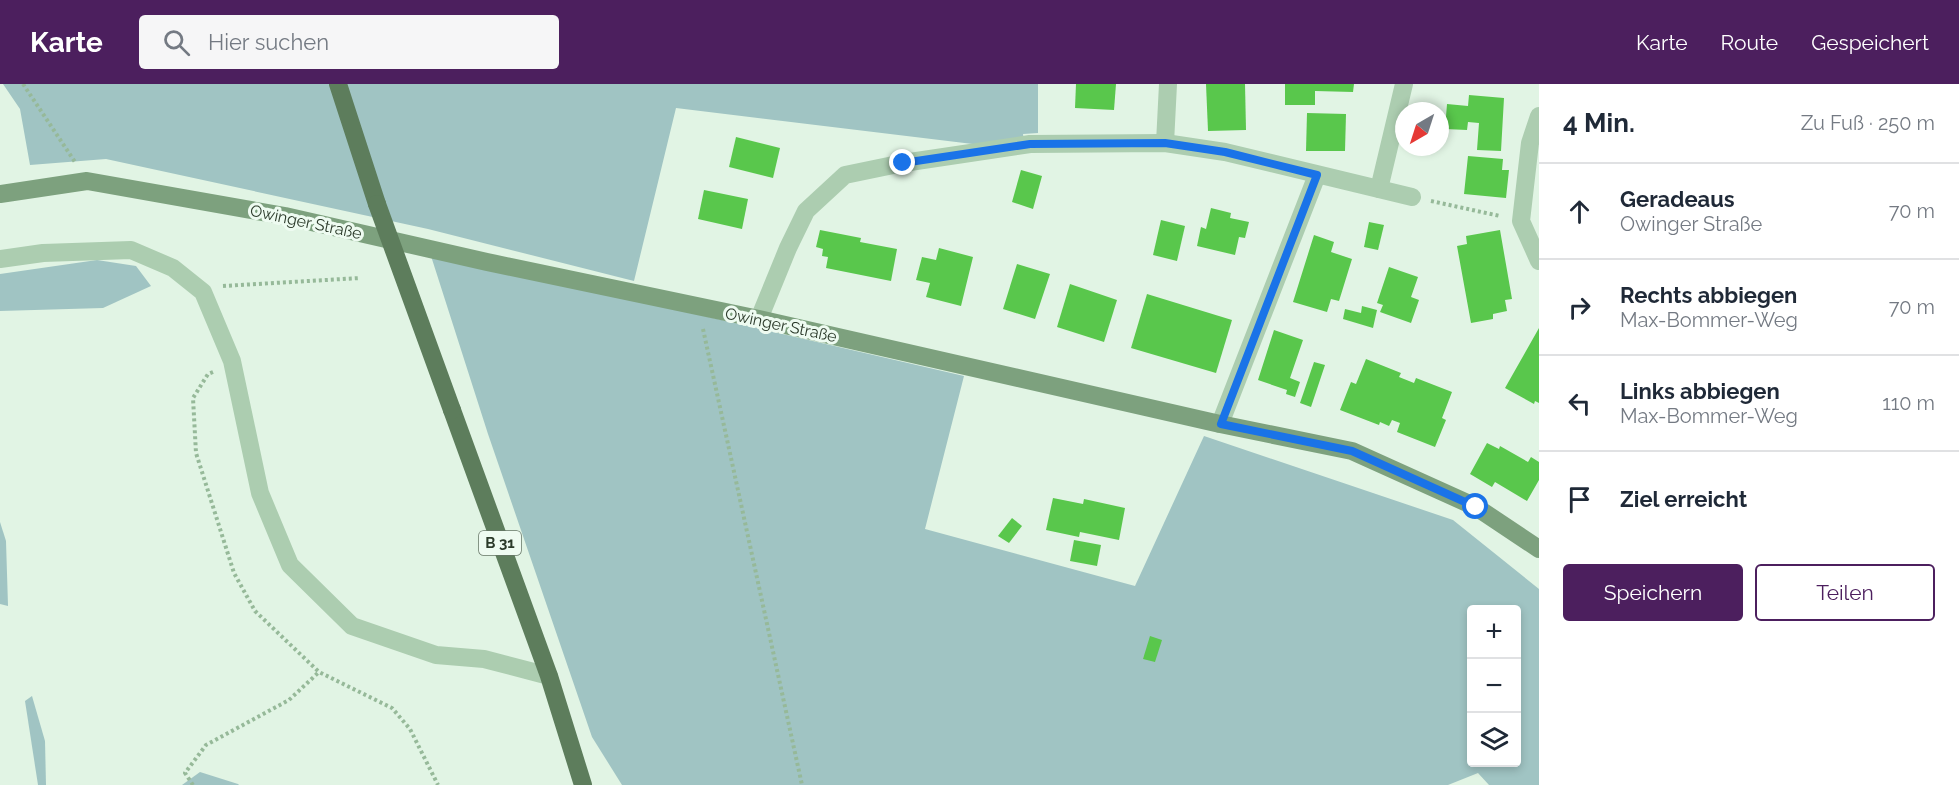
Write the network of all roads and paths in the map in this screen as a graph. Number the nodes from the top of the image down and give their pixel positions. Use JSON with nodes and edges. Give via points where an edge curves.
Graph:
{"nodes":[{"id":1,"x":23,"y":84,"type":"edge"},
{"id":2,"x":338,"y":84,"type":"edge"},
{"id":3,"x":1168,"y":84,"type":"edge"},
{"id":4,"x":1404,"y":84,"type":"edge"},
{"id":5,"x":1539,"y":116,"type":"edge"},
{"id":6,"x":1165,"y":143,"type":"junction"},
{"id":7,"x":1317,"y":175,"type":"junction"},
{"id":8,"x":87,"y":181,"type":"junction"},
{"id":9,"x":1379,"y":189,"type":"junction"},
{"id":10,"x":0,"y":194,"type":"edge"},
{"id":11,"x":1412,"y":197,"type":"joint"},
{"id":12,"x":1521,"y":221,"type":"junction"},
{"id":13,"x":0,"y":259,"type":"edge"},
{"id":14,"x":1539,"y":261,"type":"edge"},
{"id":15,"x":360,"y":278,"type":"dead end"},
{"id":16,"x":202,"y":292,"type":"junction"},
{"id":17,"x":700,"y":308,"type":"junction"},
{"id":18,"x":759,"y":319,"type":"junction"},
{"id":19,"x":1221,"y":424,"type":"junction"},
{"id":20,"x":1539,"y":549,"type":"edge"},
{"id":21,"x":319,"y":672,"type":"dead end"},
{"id":22,"x":549,"y":675,"type":"junction"},
{"id":23,"x":410,"y":729,"type":"dead end"},
{"id":24,"x":193,"y":785,"type":"edge"},
{"id":25,"x":438,"y":785,"type":"edge"},
{"id":26,"x":583,"y":785,"type":"edge"},
{"id":27,"x":802,"y":785,"type":"edge"}],
"edges":[{"from":1,"to":8,"type":"path"},
{"from":2,"to":22,"type":"main road","number":"B 31","bridge":true,"via":[[377,204]]},
{"from":3,"to":6,"type":"street"},
{"from":4,"to":9,"type":"street"},
{"from":5,"to":12,"type":"street","via":[[1530,143]]},
{"from":6,"to":7,"type":"street","via":[[1225,152]]},
{"from":6,"to":18,"type":"street","via":[[1030,144],[845,175],[806,211]]},
{"from":7,"to":9,"type":"street"},
{"from":7,"to":19,"type":"street"},
{"from":8,"to":10,"type":"street","name":"Owinger Straße"},
{"from":8,"to":17,"type":"street","name":"Owinger Straße","via":[[285,216]]},
{"from":9,"to":11,"type":"street"},
{"from":11,"to":12,"type":"path"},
{"from":12,"to":14,"type":"street"},
{"from":13,"to":16,"type":"street","via":[[43,253],[131,250],[173,268]]},
{"from":15,"to":16,"type":"path","via":[[228,284]]},
{"from":16,"to":22,"type":"street","via":[[232,361],[260,493],[290,565],[352,626],[436,655],[484,659]]},
{"from":17,"to":18,"type":"street","name":"Owinger Straße"},
{"from":17,"to":27,"type":"path"},
{"from":18,"to":19,"type":"street","name":"Owinger Straße"},
{"from":19,"to":20,"type":"street","name":"Owinger Straße","via":[[1352,451],[1476,507]]},
{"from":21,"to":24,"type":"path","via":[[289,700],[206,745],[185,773]]},
{"from":22,"to":26,"type":"main road","number":"B 31"},
{"from":23,"to":25,"type":"path"}]}
